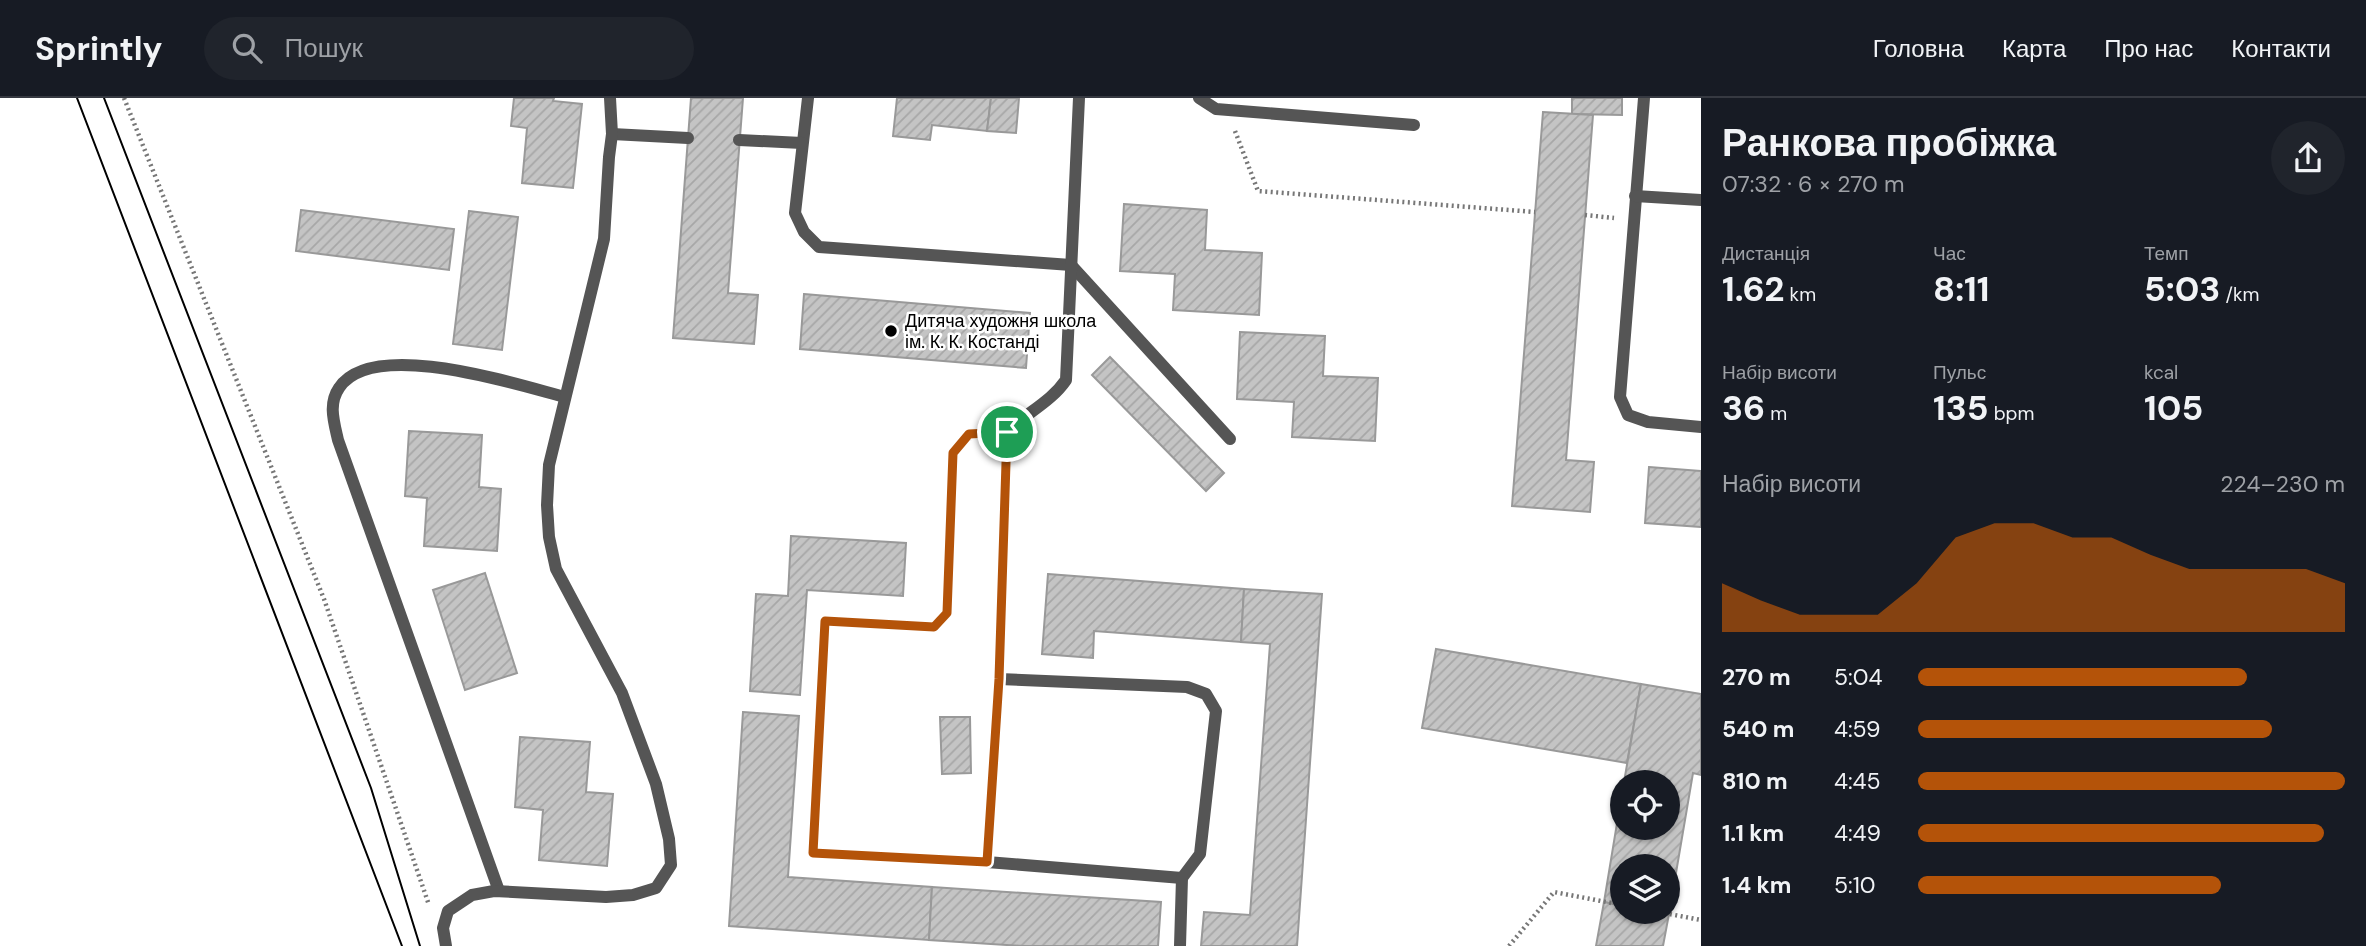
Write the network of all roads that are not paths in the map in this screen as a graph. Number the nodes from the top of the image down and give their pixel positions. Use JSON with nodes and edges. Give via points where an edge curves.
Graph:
{"nodes":[{"id":1,"x":610,"y":98,"type":"edge"},
{"id":2,"x":807,"y":98,"type":"edge"},
{"id":3,"x":1079,"y":98,"type":"edge"},
{"id":4,"x":1199,"y":98,"type":"edge"},
{"id":5,"x":1644,"y":98,"type":"edge"},
{"id":6,"x":1414,"y":125,"type":"dead end"},
{"id":7,"x":612,"y":134,"type":"junction"},
{"id":8,"x":688,"y":138,"type":"dead end"},
{"id":9,"x":740,"y":140,"type":"dead end"},
{"id":10,"x":802,"y":143,"type":"junction"},
{"id":11,"x":1635,"y":196,"type":"junction"},
{"id":12,"x":1701,"y":200,"type":"edge"},
{"id":13,"x":1071,"y":265,"type":"junction"},
{"id":14,"x":565,"y":397,"type":"junction"},
{"id":15,"x":1701,"y":426,"type":"edge"},
{"id":16,"x":1007,"y":432,"type":"junction"},
{"id":17,"x":1230,"y":439,"type":"dead end"},
{"id":18,"x":999,"y":679,"type":"junction"},
{"id":19,"x":987,"y":862,"type":"junction"},
{"id":20,"x":1182,"y":877,"type":"junction"},
{"id":21,"x":499,"y":891,"type":"junction"},
{"id":22,"x":446,"y":946,"type":"edge"},
{"id":23,"x":1180,"y":946,"type":"edge"}],
"edges":[{"from":1,"to":7,"type":"lane"},
{"from":2,"to":10,"type":"lane"},
{"from":3,"to":13,"type":"lane"},
{"from":4,"to":6,"type":"lane","via":[[1216,109]]},
{"from":5,"to":11,"type":"lane"},
{"from":7,"to":8,"type":"lane"},
{"from":7,"to":14,"type":"lane","via":[[604,239]]},
{"from":9,"to":10,"type":"lane"},
{"from":10,"to":13,"type":"lane","via":[[795,213],[804,232],[820,247]]},
{"from":11,"to":12,"type":"lane"},
{"from":11,"to":15,"type":"lane","via":[[1620,397],[1628,415],[1648,422]]},
{"from":13,"to":16,"type":"lane","via":[[1066,380],[1057,393]]},
{"from":13,"to":17,"type":"lane"},
{"from":14,"to":21,"type":"lane","via":[[549,466],[549,537],[556,569],[627,706],[656,784],[671,865],[656,888],[633,895]]},
{"from":14,"to":21,"type":"lane","via":[[464,372],[390,365],[348,378],[339,388],[332,412],[338,440]]},
{"from":16,"to":18,"type":"lane"},
{"from":16,"to":19,"type":"lane","via":[[969,434],[953,453],[947,613],[934,627],[825,621],[813,853]]},
{"from":18,"to":19,"type":"lane"},
{"from":18,"to":20,"type":"lane","via":[[1187,687],[1206,694],[1216,711],[1200,854]]},
{"from":19,"to":20,"type":"lane"},
{"from":20,"to":23,"type":"lane"},
{"from":21,"to":22,"type":"lane","via":[[472,895],[448,911],[443,928]]}]}
